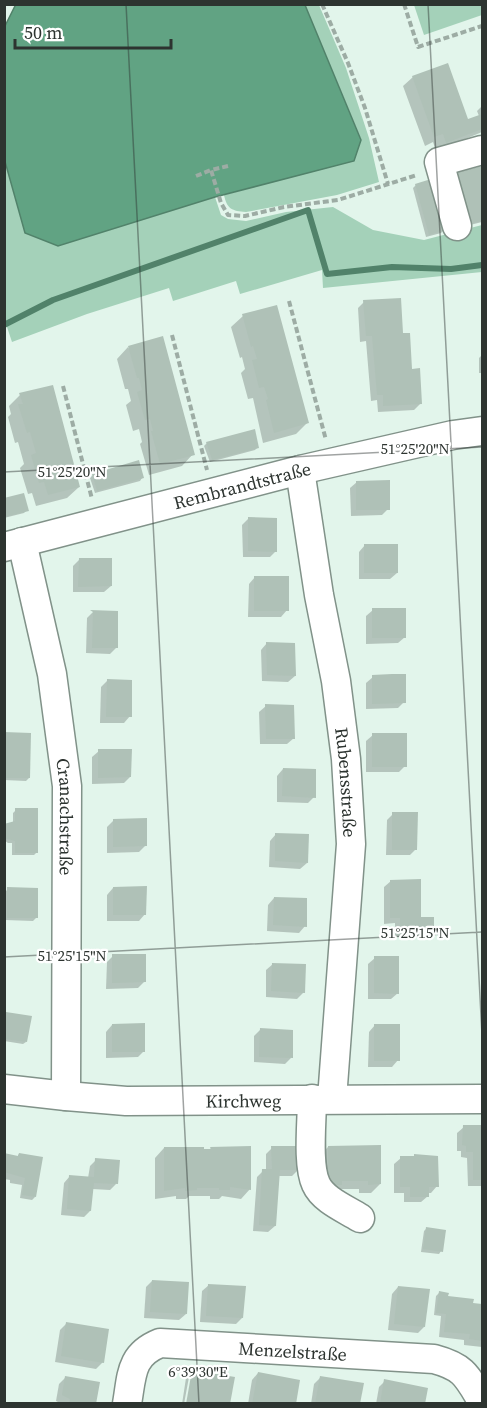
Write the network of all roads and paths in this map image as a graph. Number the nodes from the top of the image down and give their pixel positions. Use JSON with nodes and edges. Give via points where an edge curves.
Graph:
{"nodes":[{"id":1,"x":322,"y":4,"type":"edge"},
{"id":2,"x":404,"y":4,"type":"edge"},
{"id":3,"x":483,"y":26,"type":"edge"},
{"id":4,"x":483,"y":150,"type":"edge"},
{"id":5,"x":228,"y":166,"type":"dead end"},
{"id":6,"x":211,"y":170,"type":"junction"},
{"id":7,"x":196,"y":177,"type":"dead end"},
{"id":8,"x":457,"y":226,"type":"dead end"},
{"id":9,"x":289,"y":301,"type":"dead end"},
{"id":10,"x":172,"y":335,"type":"dead end"},
{"id":11,"x":63,"y":387,"type":"dead end"},
{"id":12,"x":483,"y":431,"type":"edge"},
{"id":13,"x":332,"y":463,"type":"junction"},
{"id":14,"x":300,"y":470,"type":"junction"},
{"id":15,"x":213,"y":493,"type":"junction"},
{"id":16,"x":99,"y":523,"type":"junction"},
{"id":17,"x":13,"y":545,"type":"edge"},
{"id":18,"x":4,"y":1089,"type":"edge"},
{"id":19,"x":66,"y":1096,"type":"junction"},
{"id":20,"x":322,"y":1099,"type":"junction"},
{"id":21,"x":483,"y":1099,"type":"edge"},
{"id":22,"x":360,"y":1218,"type":"dead end"},
{"id":23,"x":483,"y":1401,"type":"edge"},
{"id":24,"x":126,"y":1404,"type":"edge"}],
"edges":[{"from":1,"to":6,"type":"path","via":[[365,108],[388,184],[338,200],[245,216],[228,214]]},
{"from":2,"to":3,"type":"path","via":[[418,47]]},
{"from":4,"to":8,"type":"street","via":[[439,162]]},
{"from":5,"to":6,"type":"path"},
{"from":6,"to":7,"type":"path"},
{"from":9,"to":13,"type":"path"},
{"from":10,"to":15,"type":"path"},
{"from":11,"to":16,"type":"path"},
{"from":12,"to":13,"type":"street","name":"Rembrandtstraße"},
{"from":13,"to":14,"type":"street","name":"Rembrandtstraße"},
{"from":14,"to":15,"type":"street","name":"Rembrandtstraße"},
{"from":14,"to":20,"type":"street","name":"Rubensstraße","via":[[336,681],[351,844]]},
{"from":15,"to":16,"type":"street","name":"Rembrandtstraße"},
{"from":16,"to":17,"type":"street","name":"Rembrandtstraße"},
{"from":17,"to":19,"type":"street","name":"Cranachstraße","via":[[52,674],[67,786]]},
{"from":18,"to":19,"type":"street","name":"Kirchweg"},
{"from":19,"to":20,"type":"street","name":"Kirchweg","via":[[126,1101]]},
{"from":20,"to":21,"type":"street","name":"Kirchweg"},
{"from":20,"to":22,"type":"street","name":"Rubensstraße","via":[[312,1166],[316,1185],[330,1200]]},
{"from":23,"to":24,"type":"street","name":"Menzelstraße","via":[[467,1376],[452,1364],[434,1359],[160,1343],[137,1358]]}]}
